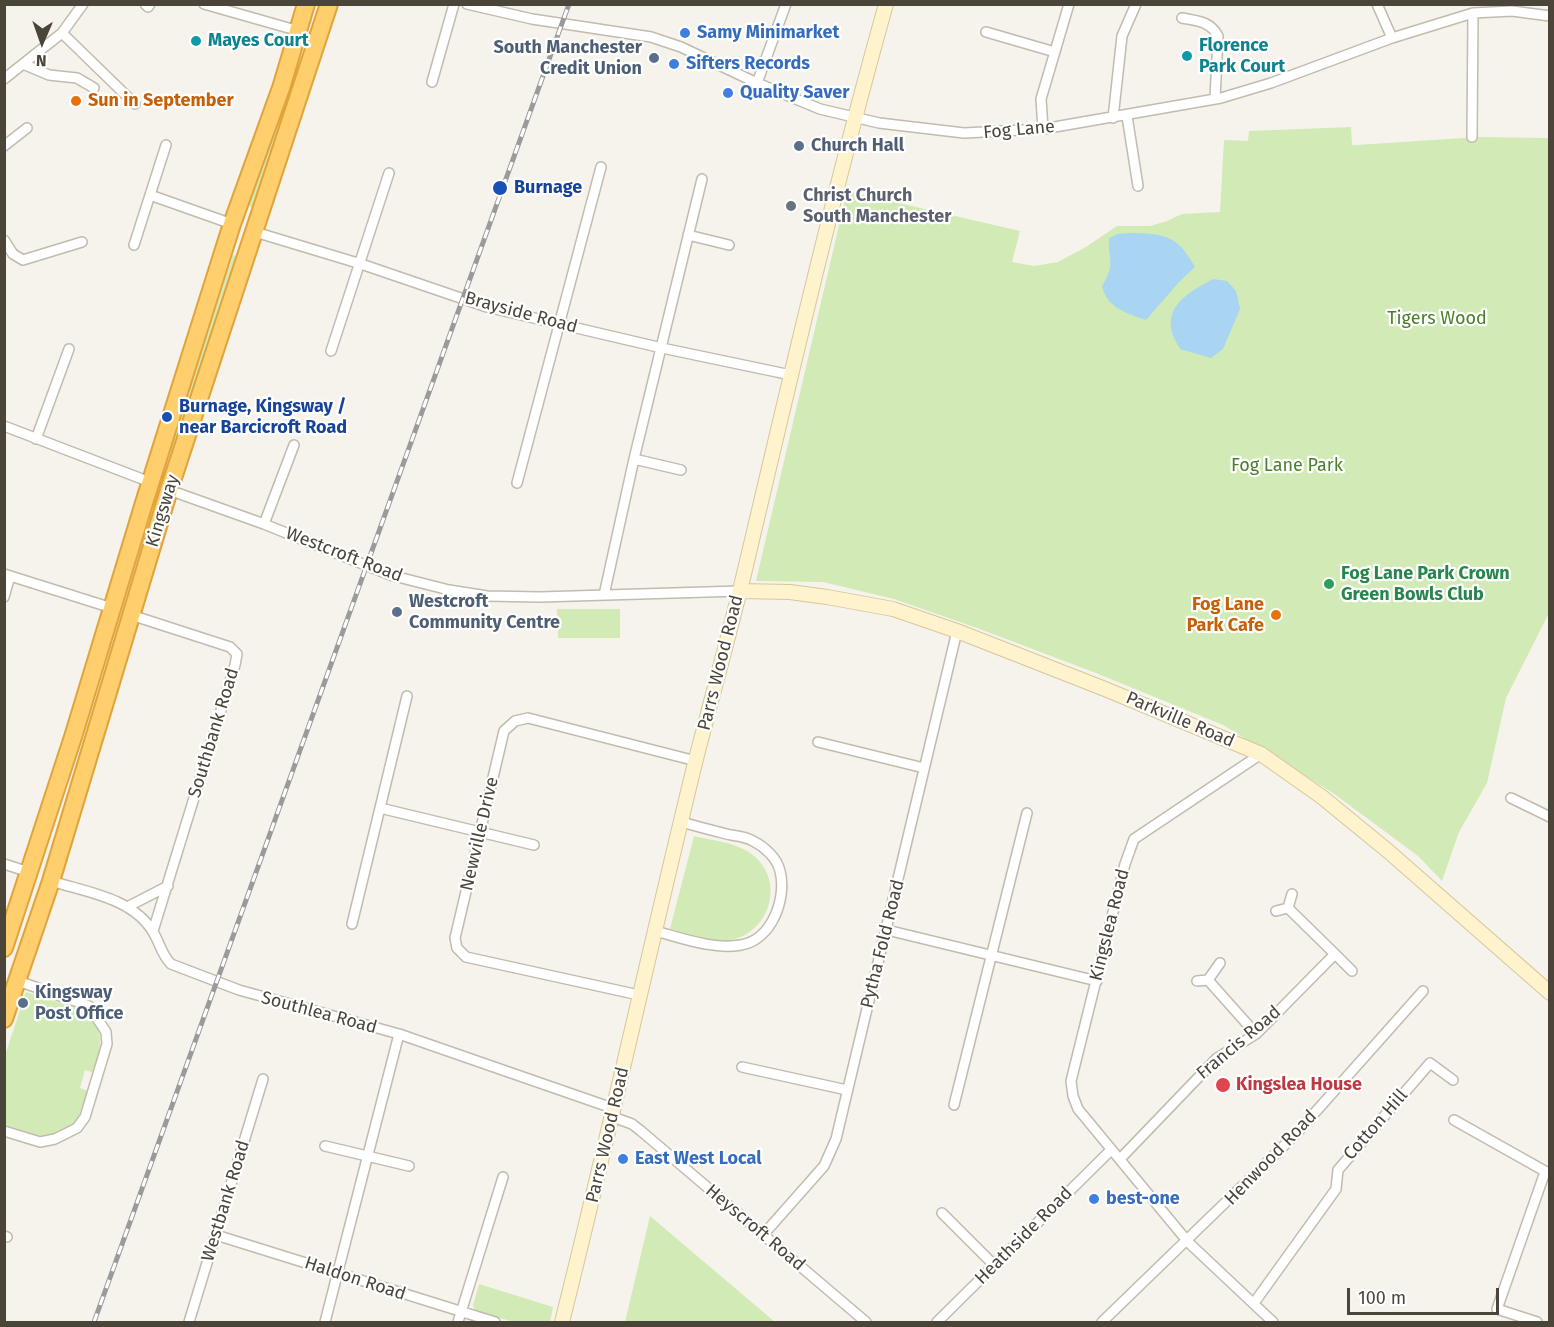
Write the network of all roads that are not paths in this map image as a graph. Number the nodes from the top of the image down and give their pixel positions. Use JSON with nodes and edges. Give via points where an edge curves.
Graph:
{"nodes":[{"id":1,"x":83,"y":4,"type":"edge"},
{"id":2,"x":145,"y":4,"type":"edge"},
{"id":3,"x":150,"y":4,"type":"edge"},
{"id":4,"x":204,"y":4,"type":"edge"},
{"id":5,"x":242,"y":4,"type":"edge"},
{"id":6,"x":306,"y":4,"type":"edge"},
{"id":7,"x":316,"y":4,"type":"edge"},
{"id":8,"x":328,"y":4,"type":"edge"},
{"id":9,"x":454,"y":4,"type":"edge"},
{"id":10,"x":467,"y":4,"type":"edge"},
{"id":11,"x":786,"y":4,"type":"edge"},
{"id":12,"x":886,"y":4,"type":"edge"},
{"id":13,"x":1069,"y":4,"type":"edge"},
{"id":14,"x":1136,"y":4,"type":"edge"},
{"id":15,"x":1377,"y":4,"type":"edge"},
{"id":16,"x":491,"y":7,"type":"edge"},
{"id":17,"x":1524,"y":8,"type":"edge"},
{"id":18,"x":1473,"y":13,"type":"junction"},
{"id":19,"x":240,"y":15,"type":"junction"},
{"id":20,"x":1550,"y":16,"type":"edge"},
{"id":21,"x":1182,"y":18,"type":"dead end"},
{"id":22,"x":299,"y":31,"type":"junction"},
{"id":23,"x":986,"y":32,"type":"dead end"},
{"id":24,"x":62,"y":33,"type":"junction"},
{"id":25,"x":1392,"y":38,"type":"junction"},
{"id":26,"x":1055,"y":52,"type":"junction"},
{"id":27,"x":23,"y":64,"type":"junction"},
{"id":28,"x":4,"y":79,"type":"edge"},
{"id":29,"x":432,"y":82,"type":"dead end"},
{"id":30,"x":757,"y":83,"type":"junction"},
{"id":31,"x":94,"y":88,"type":"dead end"},
{"id":32,"x":281,"y":88,"type":"junction"},
{"id":33,"x":1215,"y":99,"type":"junction"},
{"id":34,"x":135,"y":104,"type":"dead end"},
{"id":35,"x":1127,"y":116,"type":"junction"},
{"id":36,"x":854,"y":118,"type":"junction"},
{"id":37,"x":1113,"y":118,"type":"junction"},
{"id":38,"x":27,"y":128,"type":"dead end"},
{"id":39,"x":1043,"y":129,"type":"junction"},
{"id":40,"x":1472,"y":138,"type":"dead end"},
{"id":41,"x":166,"y":145,"type":"dead end"},
{"id":42,"x":4,"y":146,"type":"edge"},
{"id":43,"x":601,"y":167,"type":"dead end"},
{"id":44,"x":389,"y":173,"type":"dead end"},
{"id":45,"x":702,"y":179,"type":"dead end"},
{"id":46,"x":1138,"y":186,"type":"dead end"},
{"id":47,"x":150,"y":195,"type":"junction"},
{"id":48,"x":232,"y":224,"type":"junction"},
{"id":49,"x":255,"y":232,"type":"junction"},
{"id":50,"x":688,"y":235,"type":"junction"},
{"id":51,"x":4,"y":240,"type":"edge"},
{"id":52,"x":82,"y":242,"type":"dead end"},
{"id":53,"x":134,"y":245,"type":"dead end"},
{"id":54,"x":729,"y":245,"type":"dead end"},
{"id":55,"x":361,"y":264,"type":"junction"},
{"id":56,"x":558,"y":323,"type":"junction"},
{"id":57,"x":662,"y":348,"type":"junction"},
{"id":58,"x":69,"y":349,"type":"dead end"},
{"id":59,"x":332,"y":351,"type":"dead end"},
{"id":60,"x":791,"y":375,"type":"junction"},
{"id":61,"x":4,"y":426,"type":"edge"},
{"id":62,"x":36,"y":439,"type":"junction"},
{"id":63,"x":294,"y":445,"type":"dead end"},
{"id":64,"x":634,"y":459,"type":"junction"},
{"id":65,"x":681,"y":470,"type":"dead end"},
{"id":66,"x":150,"y":482,"type":"junction"},
{"id":67,"x":517,"y":483,"type":"dead end"},
{"id":68,"x":169,"y":490,"type":"junction"},
{"id":69,"x":264,"y":524,"type":"junction"},
{"id":70,"x":7,"y":575,"type":"edge"},
{"id":71,"x":740,"y":591,"type":"junction"},
{"id":72,"x":604,"y":595,"type":"junction"},
{"id":73,"x":4,"y":597,"type":"edge"},
{"id":74,"x":112,"y":608,"type":"junction"},
{"id":75,"x":131,"y":615,"type":"junction"},
{"id":76,"x":957,"y":631,"type":"junction"},
{"id":77,"x":407,"y":696,"type":"dead end"},
{"id":78,"x":818,"y":742,"type":"dead end"},
{"id":79,"x":1261,"y":754,"type":"junction"},
{"id":80,"x":696,"y":761,"type":"junction"},
{"id":81,"x":924,"y":768,"type":"junction"},
{"id":82,"x":1510,"y":798,"type":"dead end"},
{"id":83,"x":380,"y":808,"type":"junction"},
{"id":84,"x":1027,"y":813,"type":"dead end"},
{"id":85,"x":1550,"y":817,"type":"edge"},
{"id":86,"x":682,"y":822,"type":"junction"},
{"id":87,"x":480,"y":832,"type":"junction"},
{"id":88,"x":534,"y":845,"type":"dead end"},
{"id":89,"x":4,"y":864,"type":"edge"},
{"id":90,"x":29,"y":872,"type":"junction"},
{"id":91,"x":51,"y":880,"type":"junction"},
{"id":92,"x":168,"y":886,"type":"junction"},
{"id":93,"x":1292,"y":894,"type":"dead end"},
{"id":94,"x":129,"y":906,"type":"junction"},
{"id":95,"x":1288,"y":908,"type":"junction"},
{"id":96,"x":1276,"y":911,"type":"dead end"},
{"id":97,"x":352,"y":924,"type":"dead end"},
{"id":98,"x":887,"y":930,"type":"junction"},
{"id":99,"x":153,"y":931,"type":"junction"},
{"id":100,"x":655,"y":931,"type":"junction"},
{"id":101,"x":4,"y":948,"type":"edge"},
{"id":102,"x":1335,"y":954,"type":"junction"},
{"id":103,"x":991,"y":956,"type":"junction"},
{"id":104,"x":1220,"y":963,"type":"dead end"},
{"id":105,"x":1352,"y":971,"type":"dead end"},
{"id":106,"x":1208,"y":980,"type":"junction"},
{"id":107,"x":18,"y":981,"type":"junction"},
{"id":108,"x":1097,"y":981,"type":"junction"},
{"id":109,"x":1197,"y":981,"type":"dead end"},
{"id":110,"x":1423,"y":991,"type":"dead end"},
{"id":111,"x":1550,"y":993,"type":"edge"},
{"id":112,"x":639,"y":995,"type":"junction"},
{"id":113,"x":4,"y":1019,"type":"edge"},
{"id":114,"x":1256,"y":1034,"type":"junction"},
{"id":115,"x":399,"y":1035,"type":"junction"},
{"id":116,"x":742,"y":1067,"type":"dead end"},
{"id":117,"x":263,"y":1079,"type":"dead end"},
{"id":118,"x":1452,"y":1080,"type":"dead end"},
{"id":119,"x":847,"y":1090,"type":"junction"},
{"id":120,"x":954,"y":1105,"type":"dead end"},
{"id":121,"x":614,"y":1113,"type":"junction"},
{"id":122,"x":1454,"y":1120,"type":"dead end"},
{"id":123,"x":4,"y":1131,"type":"edge"},
{"id":124,"x":325,"y":1146,"type":"dead end"},
{"id":125,"x":1111,"y":1150,"type":"junction"},
{"id":126,"x":368,"y":1155,"type":"junction"},
{"id":127,"x":1120,"y":1159,"type":"junction"},
{"id":128,"x":409,"y":1166,"type":"dead end"},
{"id":129,"x":1547,"y":1173,"type":"edge"},
{"id":130,"x":503,"y":1178,"type":"dead end"},
{"id":131,"x":942,"y":1213,"type":"dead end"},
{"id":132,"x":216,"y":1235,"type":"junction"},
{"id":133,"x":763,"y":1235,"type":"junction"},
{"id":134,"x":1188,"y":1242,"type":"junction"},
{"id":135,"x":994,"y":1265,"type":"junction"},
{"id":136,"x":338,"y":1273,"type":"junction"},
{"id":137,"x":1254,"y":1303,"type":"junction"},
{"id":138,"x":1110,"y":1315,"type":"junction"},
{"id":139,"x":460,"y":1318,"type":"edge"},
{"id":140,"x":189,"y":1323,"type":"edge"},
{"id":141,"x":325,"y":1323,"type":"edge"},
{"id":142,"x":495,"y":1323,"type":"edge"},
{"id":143,"x":562,"y":1323,"type":"edge"},
{"id":144,"x":866,"y":1323,"type":"edge"},
{"id":145,"x":937,"y":1323,"type":"edge"},
{"id":146,"x":1102,"y":1323,"type":"edge"},
{"id":147,"x":1118,"y":1323,"type":"edge"},
{"id":148,"x":1273,"y":1323,"type":"edge"},
{"id":149,"x":1537,"y":1323,"type":"edge"}],
"edges":[{"from":1,"to":24,"type":"street"},
{"from":2,"to":3,"type":"street"},
{"from":4,"to":19,"type":"street"},
{"from":5,"to":19,"type":"street"},
{"from":6,"to":22,"type":"highway","name":"Kingsway"},
{"from":7,"to":32,"type":"highway","via":[[298,63]]},
{"from":8,"to":49,"type":"highway","name":"Kingsway"},
{"from":9,"to":29,"type":"street"},
{"from":10,"to":16,"type":"street","name":"Fog Lane"},
{"from":11,"to":30,"type":"street"},
{"from":12,"to":36,"type":"street","name":"Parrs Wood Road"},
{"from":13,"to":26,"type":"street"},
{"from":14,"to":37,"type":"street","via":[[1122,36]]},
{"from":15,"to":25,"type":"street"},
{"from":16,"to":30,"type":"street","name":"Fog Lane","via":[[532,19],[651,37],[681,46]]},
{"from":17,"to":18,"type":"street","name":"Fog Lane"},
{"from":17,"to":20,"type":"street","name":"Fog Lane"},
{"from":18,"to":25,"type":"street","name":"Fog Lane"},
{"from":18,"to":40,"type":"street"},
{"from":19,"to":22,"type":"street"},
{"from":21,"to":33,"type":"street","via":[[1206,22],[1218,36]]},
{"from":22,"to":32,"type":"highway","name":"Kingsway"},
{"from":23,"to":26,"type":"street"},
{"from":24,"to":27,"type":"street"},
{"from":24,"to":34,"type":"street"},
{"from":25,"to":33,"type":"street","name":"Fog Lane"},
{"from":26,"to":39,"type":"street","via":[[1041,99]]},
{"from":27,"to":28,"type":"street"},
{"from":27,"to":31,"type":"street","via":[[49,75],[77,78]]},
{"from":30,"to":36,"type":"street","name":"Fog Lane","via":[[820,109]]},
{"from":32,"to":48,"type":"highway","name":"Kingsway"},
{"from":33,"to":35,"type":"street","name":"Fog Lane"},
{"from":35,"to":37,"type":"street","name":"Fog Lane"},
{"from":35,"to":46,"type":"street"},
{"from":36,"to":39,"type":"street","name":"Fog Lane","via":[[964,133]]},
{"from":36,"to":60,"type":"street","name":"Parrs Wood Road"},
{"from":37,"to":39,"type":"street","name":"Fog Lane"},
{"from":38,"to":42,"type":"street"},
{"from":41,"to":47,"type":"street"},
{"from":43,"to":56,"type":"street"},
{"from":44,"to":55,"type":"street"},
{"from":45,"to":50,"type":"street"},
{"from":47,"to":48,"type":"street"},
{"from":47,"to":53,"type":"street"},
{"from":48,"to":66,"type":"highway","name":"Kingsway"},
{"from":49,"to":55,"type":"street","name":"Brayside Road"},
{"from":49,"to":68,"type":"highway","name":"Kingsway"},
{"from":50,"to":54,"type":"street"},
{"from":50,"to":57,"type":"street"},
{"from":51,"to":52,"type":"street","via":[[13,254],[23,260]]},
{"from":55,"to":56,"type":"street","name":"Brayside Road","via":[[487,307]]},
{"from":55,"to":59,"type":"street"},
{"from":56,"to":57,"type":"street","name":"Brayside Road"},
{"from":56,"to":67,"type":"street"},
{"from":57,"to":60,"type":"street","name":"Brayside Road"},
{"from":57,"to":64,"type":"street"},
{"from":58,"to":62,"type":"street"},
{"from":60,"to":71,"type":"street","name":"Parrs Wood Road"},
{"from":61,"to":62,"type":"street"},
{"from":62,"to":66,"type":"street"},
{"from":63,"to":69,"type":"street"},
{"from":64,"to":65,"type":"street"},
{"from":64,"to":72,"type":"street"},
{"from":66,"to":74,"type":"highway","name":"Kingsway"},
{"from":68,"to":69,"type":"street","name":"Westcroft Road"},
{"from":68,"to":75,"type":"highway","name":"Kingsway"},
{"from":69,"to":72,"type":"street","name":"Westcroft Road","via":[[390,574],[449,590],[487,596]]},
{"from":70,"to":73,"type":"street"},
{"from":70,"to":74,"type":"street"},
{"from":71,"to":72,"type":"street","name":"Westcroft Road"},
{"from":71,"to":76,"type":"street","name":"Parkville Road","via":[[790,592],[893,609]]},
{"from":71,"to":80,"type":"street","name":"Parrs Wood Road"},
{"from":74,"to":90,"type":"highway","name":"Kingsway"},
{"from":75,"to":91,"type":"highway","name":"Kingsway"},
{"from":75,"to":92,"type":"street","name":"Southbank Road","via":[[230,647],[237,654]]},
{"from":76,"to":79,"type":"street","name":"Parkville Road"},
{"from":76,"to":81,"type":"street","name":"Pytha Fold Road"},
{"from":77,"to":83,"type":"street"},
{"from":78,"to":81,"type":"street"},
{"from":79,"to":108,"type":"street","name":"Kingslea Road","via":[[1134,839]]},
{"from":79,"to":111,"type":"street","name":"Parkville Road","via":[[1323,797]]},
{"from":80,"to":86,"type":"street","name":"Parrs Wood Road"},
{"from":80,"to":87,"type":"street","name":"Newville Drive","via":[[528,718],[515,721],[504,731]]},
{"from":81,"to":98,"type":"street","name":"Pytha Fold Road"},
{"from":82,"to":85,"type":"street"},
{"from":83,"to":87,"type":"street"},
{"from":83,"to":97,"type":"street"},
{"from":84,"to":103,"type":"street"},
{"from":86,"to":100,"type":"street","name":"Parrs Wood Road"},
{"from":86,"to":100,"type":"street","via":[[752,840],[768,851],[780,869],[778,907],[768,928],[743,945],[723,946]]},
{"from":87,"to":88,"type":"street"},
{"from":87,"to":112,"type":"street","name":"Newville Drive","via":[[455,938],[457,948],[466,957]]},
{"from":89,"to":90,"type":"street"},
{"from":90,"to":101,"type":"highway","name":"Kingsway"},
{"from":91,"to":94,"type":"street","name":"Southlea Road"},
{"from":91,"to":107,"type":"highway","name":"Kingsway"},
{"from":92,"to":94,"type":"street"},
{"from":92,"to":99,"type":"street","name":"Southbank Road"},
{"from":93,"to":95,"type":"street"},
{"from":94,"to":99,"type":"street","name":"Southlea Road"},
{"from":95,"to":96,"type":"street"},
{"from":95,"to":102,"type":"street"},
{"from":98,"to":103,"type":"street"},
{"from":98,"to":119,"type":"street","name":"Pytha Fold Road"},
{"from":99,"to":115,"type":"street","name":"Southlea Road","via":[[163,957],[171,964],[239,990]]},
{"from":100,"to":112,"type":"street","name":"Parrs Wood Road"},
{"from":102,"to":105,"type":"street"},
{"from":102,"to":114,"type":"street","name":"Francis Road"},
{"from":103,"to":108,"type":"street"},
{"from":103,"to":120,"type":"street"},
{"from":104,"to":106,"type":"street"},
{"from":106,"to":109,"type":"street"},
{"from":106,"to":114,"type":"street"},
{"from":107,"to":113,"type":"highway","name":"Kingsway"},
{"from":107,"to":123,"type":"street","via":[[89,1006],[105,1032],[107,1044],[85,1117],[77,1128],[40,1142]]},
{"from":108,"to":125,"type":"street","name":"Kingslea Road","via":[[1071,1081],[1078,1110]]},
{"from":110,"to":134,"type":"street","name":"Henwood Road","via":[[1295,1135]]},
{"from":112,"to":121,"type":"street","name":"Parrs Wood Road"},
{"from":114,"to":127,"type":"street","name":"Francis Road","via":[[1217,1058]]},
{"from":115,"to":121,"type":"street","name":"Southlea Road"},
{"from":115,"to":126,"type":"street"},
{"from":116,"to":119,"type":"street"},
{"from":117,"to":132,"type":"street","name":"Westbank Road"},
{"from":118,"to":137,"type":"street","name":"Cotton Hill","via":[[1430,1063],[1338,1170],[1336,1189]]},
{"from":119,"to":133,"type":"street","name":"Pytha Fold Road","via":[[827,1160]]},
{"from":121,"to":133,"type":"street","name":"Heyscroft Road","via":[[641,1131]]},
{"from":121,"to":143,"type":"street","name":"Parrs Wood Road"},
{"from":122,"to":129,"type":"street"},
{"from":124,"to":126,"type":"street"},
{"from":125,"to":127,"type":"street","name":"Kingslea Road"},
{"from":125,"to":135,"type":"street","name":"Heathside Road"},
{"from":126,"to":128,"type":"street"},
{"from":126,"to":136,"type":"street"},
{"from":127,"to":134,"type":"street","name":"Kingslea Road"},
{"from":129,"to":149,"type":"street","via":[[1497,1309]]},
{"from":130,"to":139,"type":"street"},
{"from":131,"to":135,"type":"street"},
{"from":132,"to":136,"type":"street","name":"Haldon Road"},
{"from":132,"to":140,"type":"street","name":"Westbank Road"},
{"from":133,"to":144,"type":"street","name":"Heyscroft Road"},
{"from":134,"to":137,"type":"street","name":"Kingslea Road"},
{"from":134,"to":138,"type":"street","name":"Henwood Road"},
{"from":135,"to":145,"type":"street","name":"Heathside Road"},
{"from":136,"to":139,"type":"street","name":"Haldon Road"},
{"from":136,"to":141,"type":"street"},
{"from":137,"to":148,"type":"street","name":"Kingslea Road"},
{"from":138,"to":146,"type":"street","name":"Henwood Road"},
{"from":138,"to":147,"type":"street"},
{"from":139,"to":142,"type":"street","name":"Haldon Road"}]}
